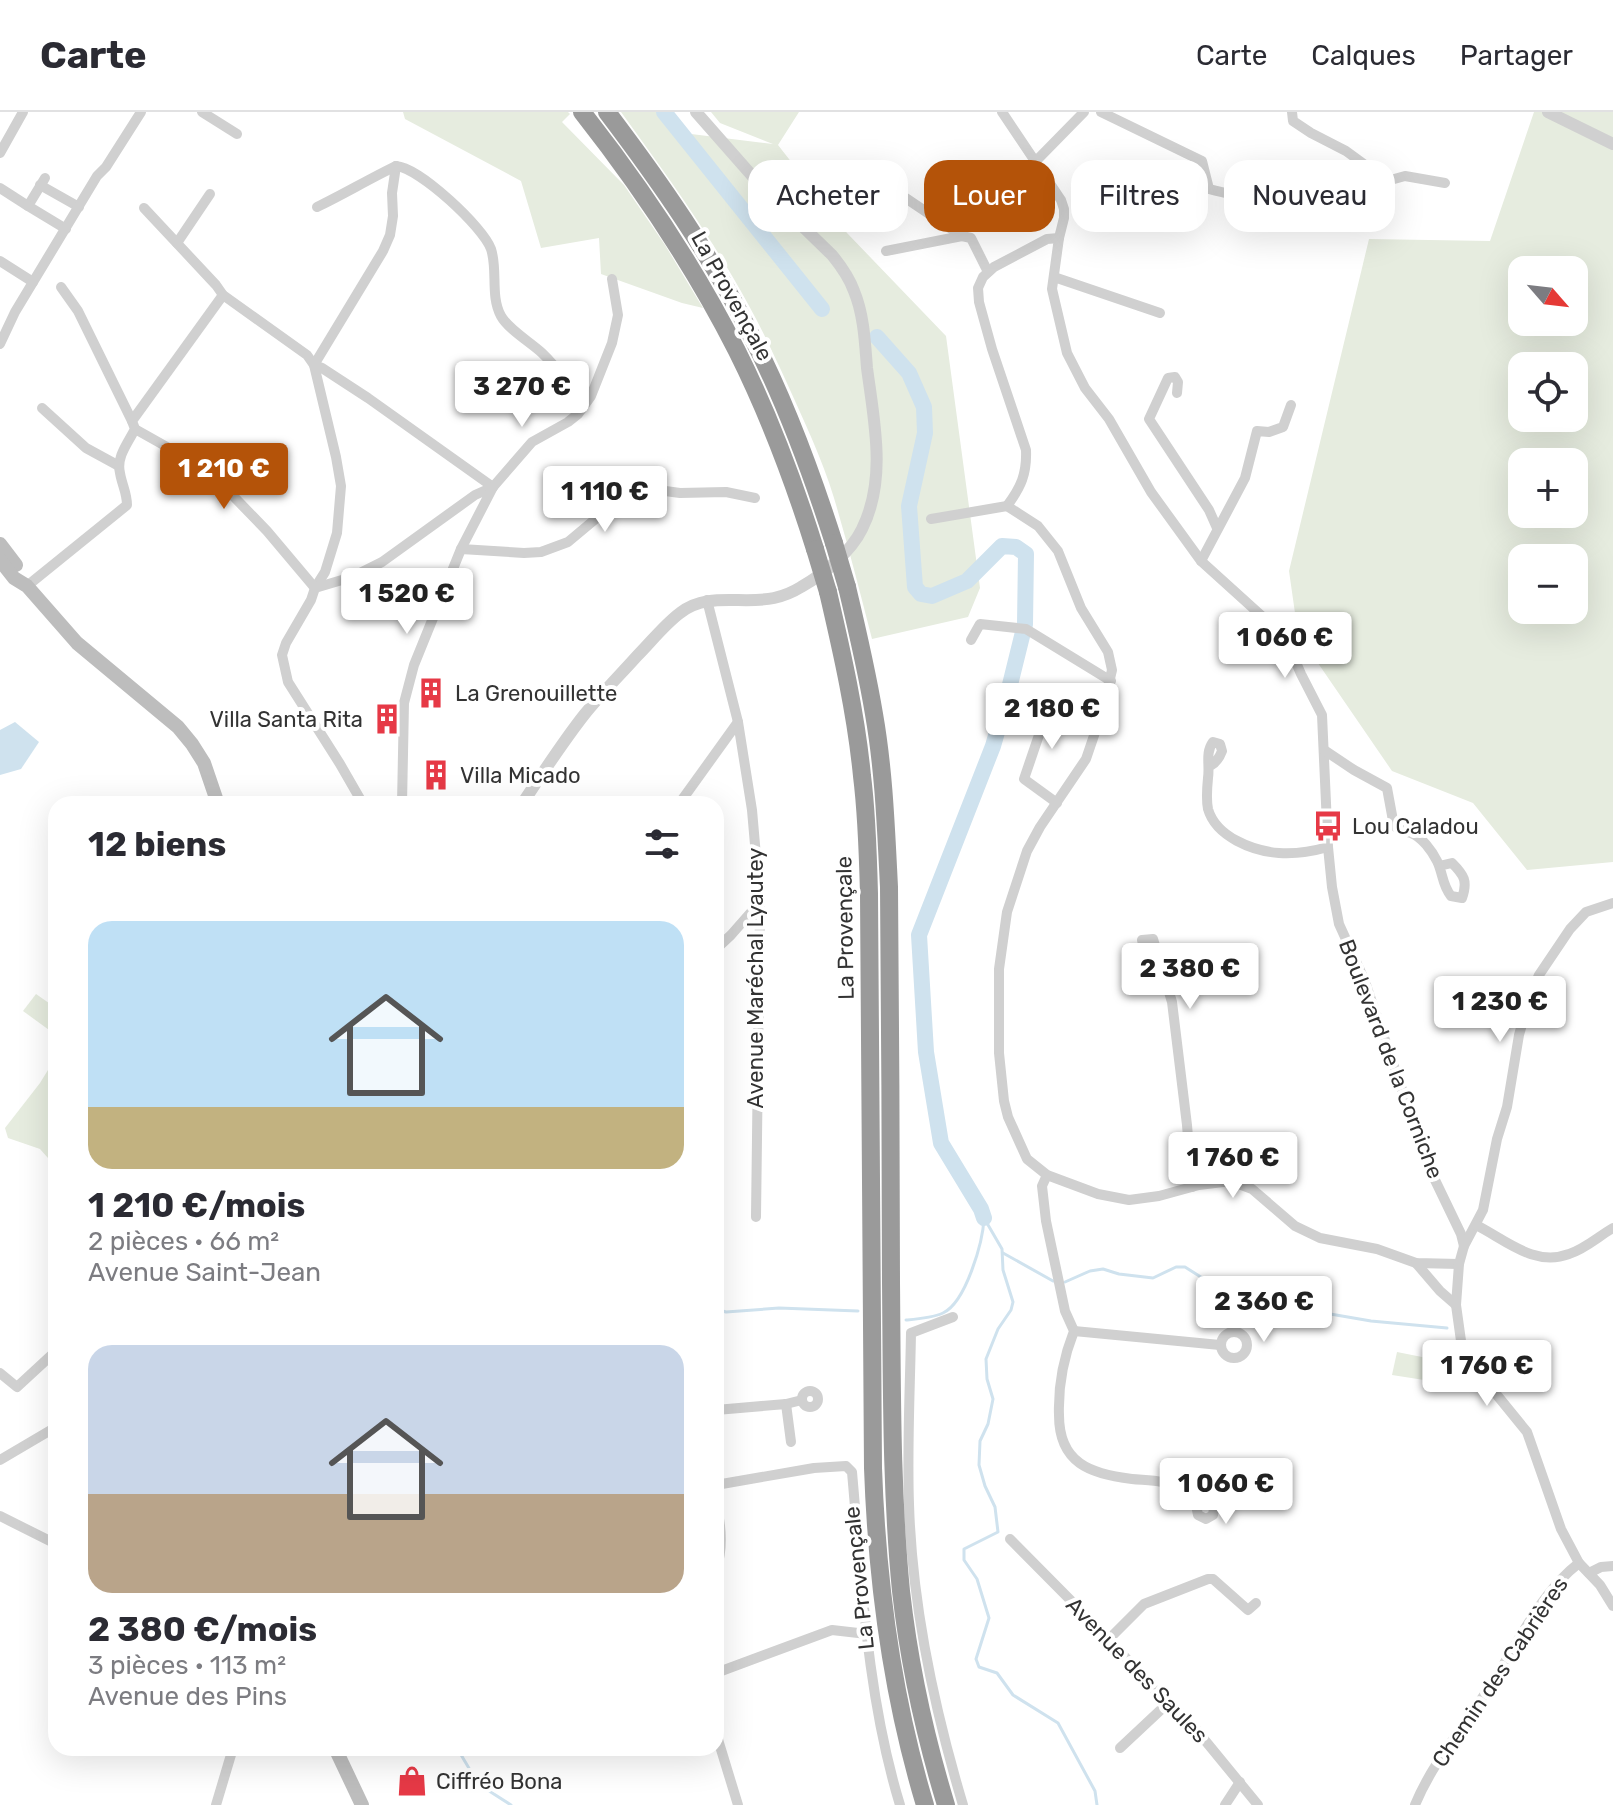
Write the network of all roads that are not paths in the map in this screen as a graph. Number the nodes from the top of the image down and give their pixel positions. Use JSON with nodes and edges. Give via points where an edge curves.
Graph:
{"nodes":[{"id":1,"x":23,"y":112,"type":"edge"},
{"id":2,"x":141,"y":112,"type":"edge"},
{"id":3,"x":202,"y":112,"type":"edge"},
{"id":4,"x":582,"y":112,"type":"edge"},
{"id":5,"x":607,"y":112,"type":"edge"},
{"id":6,"x":696,"y":112,"type":"edge"},
{"id":7,"x":1002,"y":112,"type":"edge"},
{"id":8,"x":1084,"y":112,"type":"edge"},
{"id":9,"x":1101,"y":112,"type":"edge"},
{"id":10,"x":1292,"y":112,"type":"edge"},
{"id":11,"x":1548,"y":112,"type":"edge"},
{"id":12,"x":237,"y":134,"type":"dead end"},
{"id":13,"x":1613,"y":144,"type":"edge"},
{"id":14,"x":0,"y":153,"type":"edge"},
{"id":15,"x":1034,"y":160,"type":"edge"},
{"id":16,"x":1037,"y":160,"type":"edge"},
{"id":17,"x":396,"y":166,"type":"junction"},
{"id":18,"x":1445,"y":183,"type":"dead end"},
{"id":19,"x":0,"y":188,"type":"edge"},
{"id":20,"x":1055,"y":191,"type":"edge"},
{"id":21,"x":1224,"y":193,"type":"edge"},
{"id":22,"x":210,"y":194,"type":"dead end"},
{"id":23,"x":908,"y":200,"type":"edge"},
{"id":24,"x":28,"y":206,"type":"junction"},
{"id":25,"x":79,"y":207,"type":"junction"},
{"id":26,"x":317,"y":207,"type":"dead end"},
{"id":27,"x":144,"y":208,"type":"dead end"},
{"id":28,"x":66,"y":229,"type":"junction"},
{"id":29,"x":962,"y":236,"type":"junction"},
{"id":30,"x":1059,"y":238,"type":"junction"},
{"id":31,"x":177,"y":243,"type":"junction"},
{"id":32,"x":886,"y":251,"type":"dead end"},
{"id":33,"x":0,"y":261,"type":"edge"},
{"id":34,"x":988,"y":272,"type":"junction"},
{"id":35,"x":1054,"y":277,"type":"junction"},
{"id":36,"x":612,"y":279,"type":"dead end"},
{"id":37,"x":33,"y":282,"type":"junction"},
{"id":38,"x":61,"y":287,"type":"dead end"},
{"id":39,"x":223,"y":295,"type":"junction"},
{"id":40,"x":1160,"y":313,"type":"dead end"},
{"id":41,"x":4,"y":329,"type":"edge"},
{"id":42,"x":0,"y":344,"type":"edge"},
{"id":43,"x":314,"y":365,"type":"junction"},
{"id":44,"x":1177,"y":393,"type":"dead end"},
{"id":45,"x":585,"y":404,"type":"junction"},
{"id":46,"x":1291,"y":405,"type":"dead end"},
{"id":47,"x":42,"y":408,"type":"dead end"},
{"id":48,"x":133,"y":425,"type":"junction"},
{"id":49,"x":119,"y":466,"type":"junction"},
{"id":50,"x":493,"y":487,"type":"junction"},
{"id":51,"x":755,"y":498,"type":"dead end"},
{"id":52,"x":1007,"y":506,"type":"junction"},
{"id":53,"x":931,"y":519,"type":"dead end"},
{"id":54,"x":1217,"y":528,"type":"junction"},
{"id":55,"x":0,"y":544,"type":"edge"},
{"id":56,"x":461,"y":549,"type":"junction"},
{"id":57,"x":0,"y":560,"type":"edge"},
{"id":58,"x":1201,"y":561,"type":"junction"},
{"id":59,"x":27,"y":586,"type":"junction"},
{"id":60,"x":315,"y":588,"type":"junction"},
{"id":61,"x":707,"y":600,"type":"junction"},
{"id":62,"x":971,"y":640,"type":"dead end"},
{"id":63,"x":1111,"y":681,"type":"junction"},
{"id":64,"x":738,"y":722,"type":"junction"},
{"id":65,"x":1030,"y":727,"type":"dead end"},
{"id":66,"x":1324,"y":750,"type":"junction"},
{"id":67,"x":1210,"y":766,"type":"dead end"},
{"id":68,"x":215,"y":796,"type":"edge"},
{"id":69,"x":358,"y":796,"type":"edge"},
{"id":70,"x":402,"y":796,"type":"edge"},
{"id":71,"x":527,"y":796,"type":"edge"},
{"id":72,"x":685,"y":796,"type":"edge"},
{"id":73,"x":1057,"y":803,"type":"junction"},
{"id":74,"x":1328,"y":847,"type":"junction"},
{"id":75,"x":1439,"y":866,"type":"dead end"},
{"id":76,"x":760,"y":902,"type":"junction"},
{"id":77,"x":1613,"y":903,"type":"edge"},
{"id":78,"x":724,"y":942,"type":"edge"},
{"id":79,"x":1157,"y":953,"type":"dead end"},
{"id":80,"x":1047,"y":1175,"type":"junction"},
{"id":81,"x":1192,"y":1187,"type":"junction"},
{"id":82,"x":756,"y":1217,"type":"dead end"},
{"id":83,"x":1476,"y":1225,"type":"junction"},
{"id":84,"x":1613,"y":1228,"type":"edge"},
{"id":85,"x":1464,"y":1246,"type":"junction"},
{"id":86,"x":1416,"y":1263,"type":"junction"},
{"id":87,"x":1459,"y":1264,"type":"junction"},
{"id":88,"x":1456,"y":1305,"type":"junction"},
{"id":89,"x":953,"y":1317,"type":"dead end"},
{"id":90,"x":1074,"y":1331,"type":"junction"},
{"id":91,"x":1220,"y":1345,"type":"dead end"},
{"id":92,"x":48,"y":1358,"type":"edge"},
{"id":93,"x":0,"y":1373,"type":"edge"},
{"id":94,"x":802,"y":1400,"type":"dead end"},
{"id":95,"x":786,"y":1404,"type":"junction"},
{"id":96,"x":724,"y":1409,"type":"edge"},
{"id":97,"x":48,"y":1432,"type":"edge"},
{"id":98,"x":791,"y":1442,"type":"dead end"},
{"id":99,"x":0,"y":1460,"type":"edge"},
{"id":100,"x":724,"y":1484,"type":"edge"},
{"id":101,"x":1199,"y":1504,"type":"dead end"},
{"id":102,"x":0,"y":1516,"type":"edge"},
{"id":103,"x":1010,"y":1539,"type":"dead end"},
{"id":104,"x":48,"y":1540,"type":"edge"},
{"id":105,"x":1579,"y":1563,"type":"junction"},
{"id":106,"x":1613,"y":1566,"type":"edge"},
{"id":107,"x":1589,"y":1573,"type":"junction"},
{"id":108,"x":1256,"y":1603,"type":"dead end"},
{"id":109,"x":1613,"y":1606,"type":"edge"},
{"id":110,"x":867,"y":1634,"type":"junction"},
{"id":111,"x":1109,"y":1639,"type":"junction"},
{"id":112,"x":724,"y":1670,"type":"edge"},
{"id":113,"x":1167,"y":1704,"type":"junction"},
{"id":114,"x":1120,"y":1748,"type":"dead end"},
{"id":115,"x":231,"y":1756,"type":"edge"},
{"id":116,"x":339,"y":1756,"type":"edge"},
{"id":117,"x":723,"y":1756,"type":"edge"},
{"id":118,"x":1240,"y":1782,"type":"junction"},
{"id":119,"x":216,"y":1805,"type":"edge"},
{"id":120,"x":362,"y":1805,"type":"edge"},
{"id":121,"x":738,"y":1805,"type":"edge"},
{"id":122,"x":900,"y":1805,"type":"edge"},
{"id":123,"x":925,"y":1805,"type":"edge"},
{"id":124,"x":946,"y":1805,"type":"edge"},
{"id":125,"x":963,"y":1805,"type":"edge"},
{"id":126,"x":1225,"y":1805,"type":"edge"},
{"id":127,"x":1258,"y":1805,"type":"edge"},
{"id":128,"x":1415,"y":1805,"type":"edge"}],
"edges":[{"from":1,"to":14,"type":"street"},
{"from":2,"to":25,"type":"street"},
{"from":3,"to":12,"type":"street"},
{"from":4,"to":123,"type":"highway","name":"La Provençale","bridge":true,"via":[[683,254],[738,352],[815,549],[847,678],[862,776],[870,910],[874,1513],[894,1677]]},
{"from":5,"to":124,"type":"highway","name":"La Provençale","bridge":true,"via":[[698,241],[775,384],[818,492],[864,660],[887,834],[896,1534],[916,1686]]},
{"from":6,"to":61,"type":"street","via":[[850,280],[862,324],[877,466],[861,531],[831,565],[775,598]]},
{"from":7,"to":15,"type":"street","name":"Boulevard de la Corniche"},
{"from":8,"to":16,"type":"street"},
{"from":9,"to":21,"type":"street","via":[[1202,161],[1209,189]]},
{"from":10,"to":18,"type":"street","via":[[1293,121],[1387,181],[1405,176]]},
{"from":11,"to":13,"type":"street"},
{"from":17,"to":26,"type":"street"},
{"from":17,"to":43,"type":"street","via":[[390,235]]},
{"from":17,"to":45,"type":"street","via":[[411,170],[452,202],[485,240],[502,318]]},
{"from":19,"to":24,"type":"street"},
{"from":20,"to":30,"type":"street","name":"Boulevard de la Corniche","via":[[1064,209]]},
{"from":22,"to":31,"type":"street"},
{"from":23,"to":29,"type":"street"},
{"from":24,"to":25,"type":"street","via":[[42,182]]},
{"from":24,"to":28,"type":"street"},
{"from":25,"to":28,"type":"street"},
{"from":27,"to":31,"type":"street"},
{"from":28,"to":37,"type":"street"},
{"from":29,"to":32,"type":"street"},
{"from":29,"to":34,"type":"street","via":[[971,238]]},
{"from":30,"to":34,"type":"street","via":[[1047,239]]},
{"from":30,"to":35,"type":"street","name":"Boulevard de la Corniche"},
{"from":31,"to":39,"type":"street"},
{"from":33,"to":37,"type":"street"},
{"from":34,"to":52,"type":"street","via":[[978,288],[979,302],[1026,450],[1019,490]]},
{"from":35,"to":40,"type":"street"},
{"from":35,"to":58,"type":"street","name":"Boulevard de la Corniche","via":[[1065,348],[1085,388]]},
{"from":36,"to":45,"type":"street","via":[[618,315],[612,343]]},
{"from":37,"to":41,"type":"street"},
{"from":38,"to":48,"type":"street"},
{"from":39,"to":43,"type":"street"},
{"from":39,"to":48,"type":"street"},
{"from":41,"to":42,"type":"street"},
{"from":43,"to":50,"type":"street"},
{"from":43,"to":60,"type":"street","via":[[341,486],[333,550]]},
{"from":44,"to":54,"type":"street","via":[[1175,377],[1168,378],[1149,419]]},
{"from":45,"to":50,"type":"street","via":[[568,422],[532,442]]},
{"from":46,"to":54,"type":"street","via":[[1283,427],[1257,431],[1245,478]]},
{"from":47,"to":49,"type":"street","via":[[86,448]]},
{"from":48,"to":49,"type":"street"},
{"from":48,"to":60,"type":"street","via":[[208,470]]},
{"from":49,"to":59,"type":"street","via":[[127,505]]},
{"from":50,"to":56,"type":"street"},
{"from":50,"to":60,"type":"street","via":[[382,562]]},
{"from":51,"to":56,"type":"street","via":[[658,490],[617,501],[568,542],[541,552]]},
{"from":52,"to":53,"type":"street"},
{"from":52,"to":63,"type":"street","via":[[1038,526],[1058,551],[1081,608],[1108,652]]},
{"from":54,"to":58,"type":"street"},
{"from":55,"to":59,"type":"main road"},
{"from":56,"to":70,"type":"street","via":[[404,703]]},
{"from":57,"to":59,"type":"main road"},
{"from":58,"to":66,"type":"street","name":"Boulevard de la Corniche","via":[[1285,637],[1322,715]]},
{"from":59,"to":68,"type":"main road","via":[[77,643],[178,727],[204,763]]},
{"from":60,"to":69,"type":"street","via":[[282,655],[288,682]]},
{"from":61,"to":64,"type":"street","name":"Avenue Maréchal Lyautey"},
{"from":61,"to":71,"type":"street","via":[[674,618],[614,681]]},
{"from":62,"to":63,"type":"street","via":[[980,624],[1022,628]]},
{"from":63,"to":73,"type":"street","via":[[1086,759]]},
{"from":64,"to":72,"type":"street"},
{"from":64,"to":76,"type":"street","name":"Avenue Maréchal Lyautey"},
{"from":65,"to":73,"type":"street","via":[[1040,732],[1024,779]]},
{"from":66,"to":74,"type":"street","name":"Boulevard de la Corniche"},
{"from":66,"to":75,"type":"street","via":[[1387,788],[1394,826],[1414,834]]},
{"from":67,"to":74,"type":"street","via":[[1208,810],[1224,832],[1251,847],[1280,853]]},
{"from":73,"to":80,"type":"street","via":[[1027,851],[1017,879],[999,969],[1004,1101],[1027,1159]]},
{"from":74,"to":85,"type":"street","name":"Boulevard de la Corniche","via":[[1339,924]]},
{"from":76,"to":78,"type":"street"},
{"from":76,"to":82,"type":"street","name":"Avenue Maréchal Lyautey"},
{"from":77,"to":83,"type":"street","name":"Chemin des Cabrières","via":[[1586,912],[1539,975],[1519,1035],[1507,1107]]},
{"from":79,"to":81,"type":"street","via":[[1172,1002]]},
{"from":80,"to":81,"type":"street","via":[[1129,1200]]},
{"from":80,"to":90,"type":"street","via":[[1042,1186],[1046,1221]]},
{"from":81,"to":86,"type":"street","via":[[1231,1181],[1252,1189],[1295,1226],[1320,1238]]},
{"from":83,"to":84,"type":"street","via":[[1519,1250],[1550,1259],[1571,1254]]},
{"from":83,"to":85,"type":"street","name":"Chemin des Cabrières"},
{"from":85,"to":87,"type":"street","name":"Chemin des Cabrières"},
{"from":86,"to":87,"type":"street"},
{"from":86,"to":88,"type":"street"},
{"from":87,"to":88,"type":"street","name":"Chemin des Cabrières"},
{"from":88,"to":105,"type":"street","name":"Chemin des Cabrières","via":[[1462,1348],[1527,1432],[1561,1529]]},
{"from":89,"to":125,"type":"street","via":[[911,1333],[909,1503],[928,1665]]},
{"from":90,"to":91,"type":"street"},
{"from":90,"to":101,"type":"street","via":[[1060,1378],[1059,1430],[1066,1450],[1079,1464],[1161,1482],[1187,1492]]},
{"from":92,"to":93,"type":"street","via":[[17,1387]]},
{"from":94,"to":95,"type":"street"},
{"from":95,"to":96,"type":"street"},
{"from":95,"to":98,"type":"street"},
{"from":97,"to":99,"type":"street"},
{"from":100,"to":110,"type":"street","via":[[814,1468],[846,1466],[852,1472]]},
{"from":102,"to":104,"type":"street"},
{"from":103,"to":111,"type":"street","name":"Avenue des Saules"},
{"from":105,"to":107,"type":"street"},
{"from":105,"to":128,"type":"street","name":"Chemin des Cabrières","via":[[1542,1603],[1445,1749]]},
{"from":106,"to":107,"type":"street"},
{"from":107,"to":109,"type":"street"},
{"from":108,"to":111,"type":"street","via":[[1248,1610],[1208,1579],[1144,1604]]},
{"from":110,"to":112,"type":"street","via":[[832,1630]]},
{"from":110,"to":122,"type":"street","via":[[878,1714]]},
{"from":111,"to":113,"type":"street","name":"Avenue des Saules"},
{"from":113,"to":114,"type":"street"},
{"from":113,"to":118,"type":"street","name":"Avenue des Saules","via":[[1185,1716]]},
{"from":115,"to":119,"type":"street"},
{"from":116,"to":120,"type":"main road"},
{"from":117,"to":121,"type":"street"},
{"from":118,"to":126,"type":"street"},
{"from":118,"to":127,"type":"street","name":"Avenue des Saules"}]}
